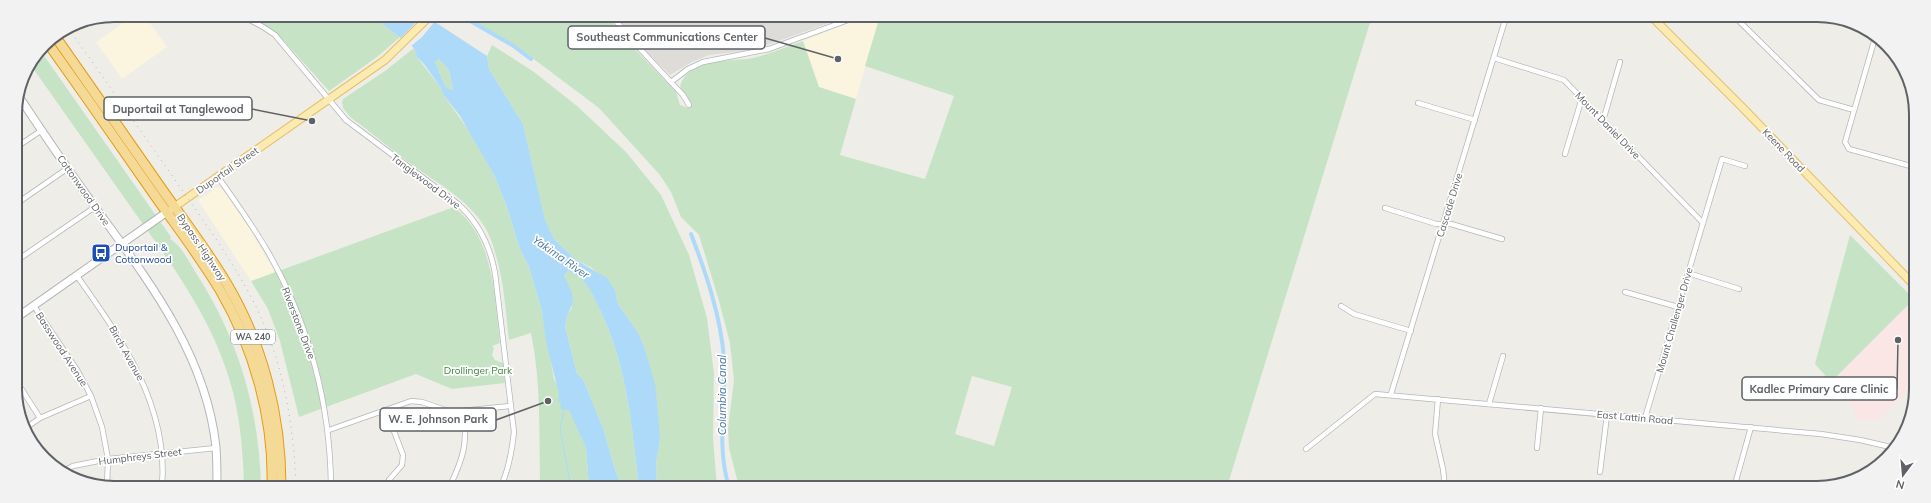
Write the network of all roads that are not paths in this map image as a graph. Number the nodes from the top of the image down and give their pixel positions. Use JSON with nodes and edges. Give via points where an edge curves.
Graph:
{"nodes":[{"id":1,"x":250,"y":22,"type":"edge"},
{"id":2,"x":424,"y":22,"type":"edge"},
{"id":3,"x":617,"y":22,"type":"edge"},
{"id":4,"x":843,"y":22,"type":"edge"},
{"id":5,"x":1505,"y":22,"type":"edge"},
{"id":6,"x":1657,"y":22,"type":"edge"},
{"id":7,"x":1741,"y":22,"type":"edge"},
{"id":8,"x":58,"y":41,"type":"edge"},
{"id":9,"x":1874,"y":42,"type":"edge"},
{"id":10,"x":51,"y":47,"type":"edge"},
{"id":11,"x":1494,"y":58,"type":"junction"},
{"id":12,"x":1620,"y":62,"type":"dead end"},
{"id":13,"x":671,"y":82,"type":"junction"},
{"id":14,"x":1582,"y":98,"type":"junction"},
{"id":15,"x":329,"y":100,"type":"junction"},
{"id":16,"x":23,"y":102,"type":"edge"},
{"id":17,"x":1418,"y":103,"type":"dead end"},
{"id":18,"x":689,"y":106,"type":"dead end"},
{"id":19,"x":1854,"y":110,"type":"junction"},
{"id":20,"x":1475,"y":120,"type":"junction"},
{"id":21,"x":1603,"y":121,"type":"junction"},
{"id":22,"x":42,"y":130,"type":"junction"},
{"id":23,"x":22,"y":143,"type":"edge"},
{"id":24,"x":1565,"y":154,"type":"dead end"},
{"id":25,"x":1745,"y":166,"type":"dead end"},
{"id":26,"x":1909,"y":166,"type":"edge"},
{"id":27,"x":68,"y":168,"type":"junction"},
{"id":28,"x":218,"y":177,"type":"junction"},
{"id":29,"x":22,"y":200,"type":"edge"},
{"id":30,"x":95,"y":207,"type":"junction"},
{"id":31,"x":1385,"y":208,"type":"dead end"},
{"id":32,"x":171,"y":209,"type":"junction"},
{"id":33,"x":1703,"y":222,"type":"junction"},
{"id":34,"x":1443,"y":224,"type":"junction"},
{"id":35,"x":1502,"y":239,"type":"dead end"},
{"id":36,"x":123,"y":244,"type":"junction"},
{"id":37,"x":22,"y":257,"type":"edge"},
{"id":38,"x":1688,"y":273,"type":"junction"},
{"id":39,"x":77,"y":276,"type":"junction"},
{"id":40,"x":1909,"y":280,"type":"edge"},
{"id":41,"x":1739,"y":289,"type":"dead end"},
{"id":42,"x":1625,"y":292,"type":"dead end"},
{"id":43,"x":34,"y":306,"type":"junction"},
{"id":44,"x":1341,"y":306,"type":"dead end"},
{"id":45,"x":1678,"y":308,"type":"junction"},
{"id":46,"x":22,"y":314,"type":"edge"},
{"id":47,"x":1411,"y":331,"type":"junction"},
{"id":48,"x":1503,"y":356,"type":"dead end"},
{"id":49,"x":22,"y":390,"type":"edge"},
{"id":50,"x":1391,"y":394,"type":"junction"},
{"id":51,"x":91,"y":396,"type":"junction"},
{"id":52,"x":1438,"y":399,"type":"junction"},
{"id":53,"x":1489,"y":404,"type":"junction"},
{"id":54,"x":512,"y":406,"type":"junction"},
{"id":55,"x":1541,"y":408,"type":"junction"},
{"id":56,"x":386,"y":410,"type":"junction"},
{"id":57,"x":465,"y":411,"type":"junction"},
{"id":58,"x":1607,"y":415,"type":"junction"},
{"id":59,"x":40,"y":418,"type":"junction"},
{"id":60,"x":1645,"y":418,"type":"junction"},
{"id":61,"x":30,"y":425,"type":"edge"},
{"id":62,"x":1751,"y":427,"type":"junction"},
{"id":63,"x":329,"y":430,"type":"junction"},
{"id":64,"x":1889,"y":447,"type":"edge"},
{"id":65,"x":216,"y":448,"type":"junction"},
{"id":66,"x":1537,"y":448,"type":"dead end"},
{"id":67,"x":1306,"y":449,"type":"dead end"},
{"id":68,"x":161,"y":453,"type":"junction"},
{"id":69,"x":108,"y":460,"type":"junction"},
{"id":70,"x":68,"y":469,"type":"edge"},
{"id":71,"x":1600,"y":472,"type":"dead end"},
{"id":72,"x":107,"y":480,"type":"edge"},
{"id":73,"x":389,"y":480,"type":"dead end"},
{"id":74,"x":162,"y":481,"type":"edge"},
{"id":75,"x":217,"y":481,"type":"edge"},
{"id":76,"x":272,"y":481,"type":"edge"},
{"id":77,"x":281,"y":481,"type":"edge"},
{"id":78,"x":331,"y":481,"type":"edge"},
{"id":79,"x":452,"y":481,"type":"edge"},
{"id":80,"x":504,"y":481,"type":"edge"},
{"id":81,"x":1445,"y":481,"type":"edge"},
{"id":82,"x":1736,"y":481,"type":"edge"}],
"edges":[{"from":1,"to":15,"type":"street","name":"Tanglewood Drive","via":[[275,35]]},
{"from":2,"to":15,"type":"main road","name":"Duportail Street","via":[[385,60]]},
{"from":3,"to":13,"type":"street"},
{"from":4,"to":13,"type":"street","via":[[769,49],[708,60],[688,69]]},
{"from":5,"to":11,"type":"street","name":"Cascade Drive"},
{"from":6,"to":40,"type":"main road","name":"Keene Road","via":[[1742,106]]},
{"from":7,"to":19,"type":"street","via":[[1819,100]]},
{"from":8,"to":32,"type":"highway","name":"Bypass Highway","number":"WA 240"},
{"from":9,"to":19,"type":"street"},
{"from":10,"to":32,"type":"highway","name":"Bypass Highway","number":"WA 240"},
{"from":11,"to":14,"type":"street","name":"Mount Daniel Drive","via":[[1558,77]]},
{"from":11,"to":20,"type":"street","name":"Cascade Drive"},
{"from":12,"to":21,"type":"street"},
{"from":13,"to":18,"type":"street"},
{"from":14,"to":21,"type":"street","name":"Mount Daniel Drive"},
{"from":14,"to":24,"type":"street"},
{"from":15,"to":28,"type":"main road","name":"Duportail Street"},
{"from":15,"to":54,"type":"street","name":"Tanglewood Drive","via":[[350,124],[458,204],[480,230],[494,266]]},
{"from":16,"to":22,"type":"street","name":"Cottonwood Drive"},
{"from":17,"to":20,"type":"street"},
{"from":19,"to":26,"type":"street","via":[[1846,146]]},
{"from":20,"to":34,"type":"street","name":"Cascade Drive"},
{"from":21,"to":33,"type":"street","name":"Mount Daniel Drive"},
{"from":22,"to":23,"type":"street"},
{"from":22,"to":27,"type":"street","name":"Cottonwood Drive"},
{"from":25,"to":33,"type":"street","name":"Mount Challenger Drive","via":[[1722,160]]},
{"from":27,"to":29,"type":"street"},
{"from":27,"to":30,"type":"street","name":"Cottonwood Drive"},
{"from":28,"to":32,"type":"main road","name":"Duportail Street"},
{"from":28,"to":63,"type":"street","name":"Riverstone Drive","via":[[262,242],[292,298],[311,352]]},
{"from":30,"to":36,"type":"street","name":"Cottonwood Drive"},
{"from":30,"to":37,"type":"street"},
{"from":31,"to":34,"type":"street"},
{"from":32,"to":36,"type":"street","name":"Duportail Street"},
{"from":32,"to":76,"type":"highway","name":"Bypass Highway","number":"WA 240","via":[[219,289],[243,338],[258,380],[266,417]]},
{"from":32,"to":77,"type":"highway","name":"Bypass Highway","number":"WA 240","via":[[227,284],[252,335],[272,400],[279,445]]},
{"from":33,"to":38,"type":"street","name":"Mount Challenger Drive"},
{"from":34,"to":35,"type":"street"},
{"from":34,"to":47,"type":"street","name":"Cascade Drive"},
{"from":36,"to":39,"type":"street","name":"Duportail Street"},
{"from":36,"to":65,"type":"street","name":"Cottonwood Drive","via":[[172,317],[194,363],[211,419]]},
{"from":38,"to":41,"type":"street"},
{"from":38,"to":45,"type":"street","name":"Mount Challenger Drive"},
{"from":39,"to":43,"type":"street","name":"Duportail Street"},
{"from":39,"to":68,"type":"street","name":"Birch Avenue","via":[[115,329],[143,381],[155,416]]},
{"from":42,"to":45,"type":"street"},
{"from":43,"to":46,"type":"street","name":"Duportail Street"},
{"from":43,"to":51,"type":"street","name":"Basswood Avenue","via":[[73,363]]},
{"from":44,"to":47,"type":"street","via":[[1354,314]]},
{"from":45,"to":60,"type":"street","name":"Mount Challenger Drive"},
{"from":47,"to":50,"type":"street","name":"Cascade Drive"},
{"from":48,"to":53,"type":"street"},
{"from":49,"to":59,"type":"street"},
{"from":50,"to":52,"type":"street","name":"East Lattin Road"},
{"from":50,"to":67,"type":"street","name":"East Lattin Road","via":[[1375,394]]},
{"from":51,"to":59,"type":"street"},
{"from":51,"to":69,"type":"street","name":"Basswood Avenue","via":[[102,427]]},
{"from":52,"to":53,"type":"street","name":"East Lattin Road"},
{"from":52,"to":81,"type":"street","via":[[1435,434]]},
{"from":53,"to":55,"type":"street","name":"East Lattin Road"},
{"from":54,"to":57,"type":"street"},
{"from":54,"to":80,"type":"street","name":"Tanglewood Drive","via":[[512,452]]},
{"from":55,"to":58,"type":"street","name":"East Lattin Road"},
{"from":55,"to":66,"type":"street"},
{"from":56,"to":57,"type":"street","via":[[411,401],[451,412]]},
{"from":56,"to":63,"type":"street"},
{"from":56,"to":73,"type":"street","via":[[403,455],[402,465]]},
{"from":57,"to":79,"type":"street","via":[[464,455]]},
{"from":58,"to":60,"type":"street","name":"East Lattin Road"},
{"from":58,"to":71,"type":"street"},
{"from":59,"to":61,"type":"street"},
{"from":60,"to":62,"type":"street","name":"East Lattin Road"},
{"from":62,"to":64,"type":"street","name":"East Lattin Road","via":[[1832,435]]},
{"from":62,"to":82,"type":"street"},
{"from":63,"to":78,"type":"street","name":"Riverstone Drive"},
{"from":65,"to":68,"type":"street","name":"Humphreys Street"},
{"from":65,"to":75,"type":"street","name":"Cottonwood Drive"},
{"from":68,"to":69,"type":"street","name":"Humphreys Street"},
{"from":68,"to":74,"type":"street","name":"Birch Avenue"},
{"from":69,"to":70,"type":"street","name":"Humphreys Street"},
{"from":69,"to":72,"type":"street","name":"Basswood Avenue"}]}
